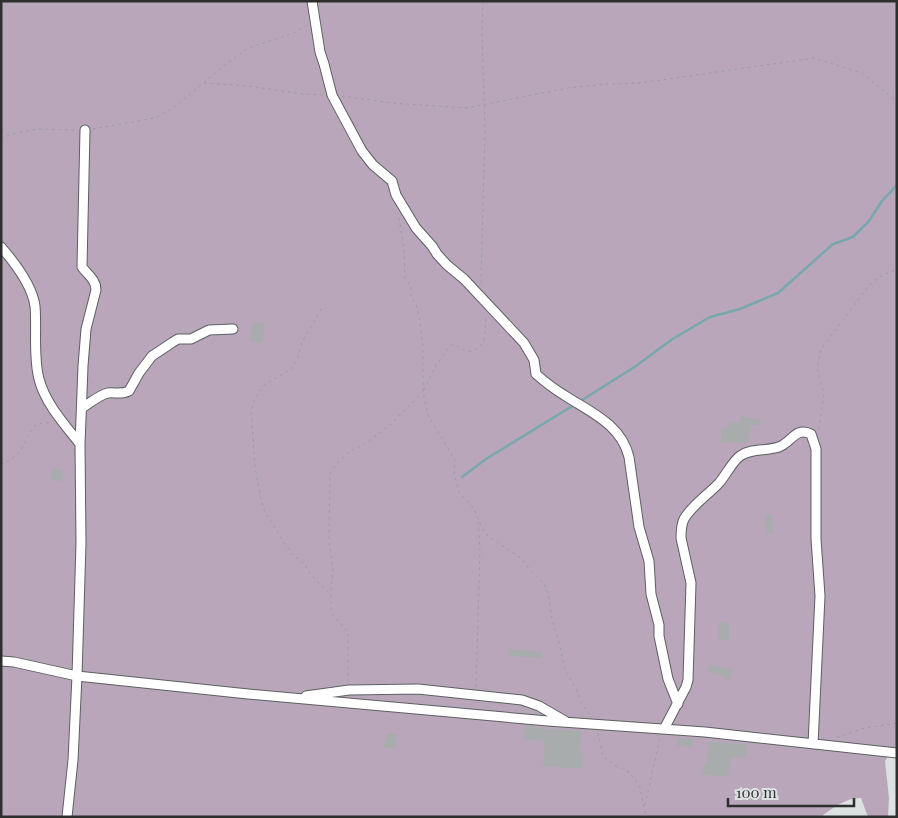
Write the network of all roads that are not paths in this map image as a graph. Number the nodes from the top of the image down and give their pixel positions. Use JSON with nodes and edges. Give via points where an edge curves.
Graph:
{"nodes":[{"id":1,"x":312,"y":1,"type":"edge"},
{"id":2,"x":85,"y":130,"type":"road end"},
{"id":3,"x":1,"y":247,"type":"edge"},
{"id":4,"x":233,"y":329,"type":"dead end"},
{"id":5,"x":82,"y":408,"type":"junction"},
{"id":6,"x":80,"y":444,"type":"junction"},
{"id":7,"x":1,"y":661,"type":"edge"},
{"id":8,"x":77,"y":676,"type":"junction"},
{"id":9,"x":291,"y":698,"type":"junction"},
{"id":10,"x":678,"y":704,"type":"junction"},
{"id":11,"x":568,"y":723,"type":"junction"},
{"id":12,"x":664,"y":729,"type":"junction"},
{"id":13,"x":813,"y":744,"type":"junction"},
{"id":14,"x":897,"y":753,"type":"edge"},
{"id":15,"x":67,"y":817,"type":"edge"}],
"edges":[{"from":1,"to":10,"type":"street","via":[[320,52],[332,95],[365,156],[392,181],[396,195],[416,228],[447,265],[490,305],[530,351],[536,374],[606,421],[628,453],[638,527],[649,561],[659,636],[668,679]]},
{"from":2,"to":5,"type":"street","via":[[82,267],[96,284],[86,328]]},
{"from":3,"to":6,"type":"street","via":[[29,288],[35,305],[41,387]]},
{"from":4,"to":5,"type":"street","via":[[209,330],[191,339],[178,339],[152,356],[129,391],[105,394]]},
{"from":5,"to":6,"type":"street"},
{"from":6,"to":8,"type":"street"},
{"from":7,"to":8,"type":"street"},
{"from":8,"to":9,"type":"street"},
{"from":8,"to":15,"type":"street"},
{"from":9,"to":11,"type":"street"},
{"from":9,"to":11,"type":"street","via":[[349,690],[418,689],[529,701]]},
{"from":10,"to":12,"type":"street"},
{"from":10,"to":13,"type":"street","via":[[688,680],[689,653],[691,584],[681,533],[684,520],[740,456],[778,448],[796,433],[806,432],[811,434],[816,449],[820,596]]},
{"from":11,"to":12,"type":"street"},
{"from":12,"to":13,"type":"street"},
{"from":13,"to":14,"type":"street"}]}
